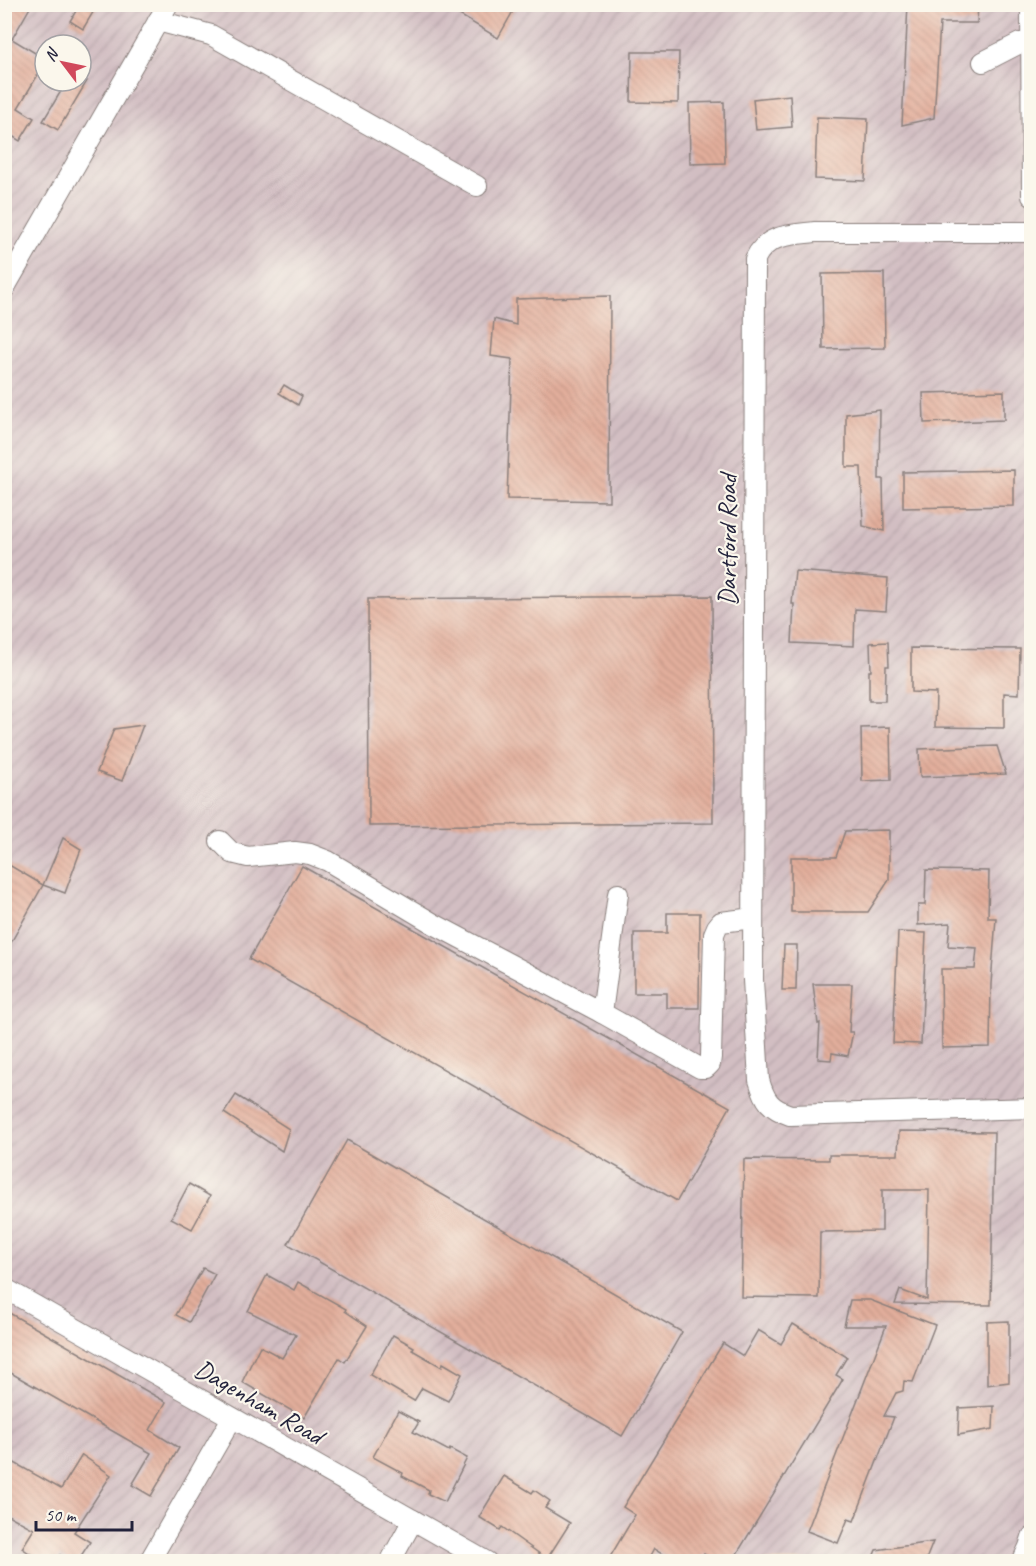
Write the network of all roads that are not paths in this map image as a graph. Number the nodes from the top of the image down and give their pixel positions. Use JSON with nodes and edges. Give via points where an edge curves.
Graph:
{"nodes":[{"id":1,"x":1031,"y":4,"type":"edge"},
{"id":2,"x":163,"y":13,"type":"edge"},
{"id":3,"x":1031,"y":43,"type":"edge"},
{"id":4,"x":983,"y":62,"type":"dead end"},
{"id":5,"x":477,"y":186,"type":"dead end"},
{"id":6,"x":1032,"y":196,"type":"edge"},
{"id":7,"x":1032,"y":232,"type":"edge"},
{"id":8,"x":4,"y":289,"type":"edge"},
{"id":9,"x":220,"y":841,"type":"dead end"},
{"id":10,"x":618,"y":894,"type":"dead end"},
{"id":11,"x":753,"y":918,"type":"junction"},
{"id":12,"x":602,"y":1013,"type":"junction"},
{"id":13,"x":1032,"y":1108,"type":"edge"},
{"id":14,"x":4,"y":1288,"type":"edge"},
{"id":15,"x":232,"y":1418,"type":"junction"},
{"id":16,"x":413,"y":1520,"type":"junction"},
{"id":17,"x":1032,"y":1537,"type":"edge"},
{"id":18,"x":149,"y":1562,"type":"edge"},
{"id":19,"x":390,"y":1562,"type":"edge"},
{"id":20,"x":487,"y":1562,"type":"edge"},
{"id":21,"x":1022,"y":1562,"type":"edge"}],
"edges":[{"from":1,"to":3,"type":"street"},
{"from":2,"to":5,"type":"street","via":[[211,35]]},
{"from":2,"to":8,"type":"street"},
{"from":3,"to":4,"type":"street","via":[[1020,43]]},
{"from":3,"to":6,"type":"street"},
{"from":7,"to":11,"type":"street","name":"Dartford Road","via":[[815,232],[769,241],[755,259]]},
{"from":9,"to":12,"type":"street","via":[[232,853],[248,857],[295,852],[328,861],[434,924]]},
{"from":10,"to":12,"type":"street"},
{"from":11,"to":12,"type":"street","via":[[722,922],[714,933],[711,1057],[706,1068]]},
{"from":11,"to":13,"type":"street","name":"Dartford Road","via":[[759,1080],[764,1096],[779,1111],[790,1115]]},
{"from":14,"to":15,"type":"street","name":"Dagenham Road"},
{"from":15,"to":16,"type":"street","name":"Dagenham Road"},
{"from":15,"to":18,"type":"street"},
{"from":16,"to":19,"type":"street"},
{"from":16,"to":20,"type":"street","name":"Dagenham Road"},
{"from":17,"to":21,"type":"street"}]}
